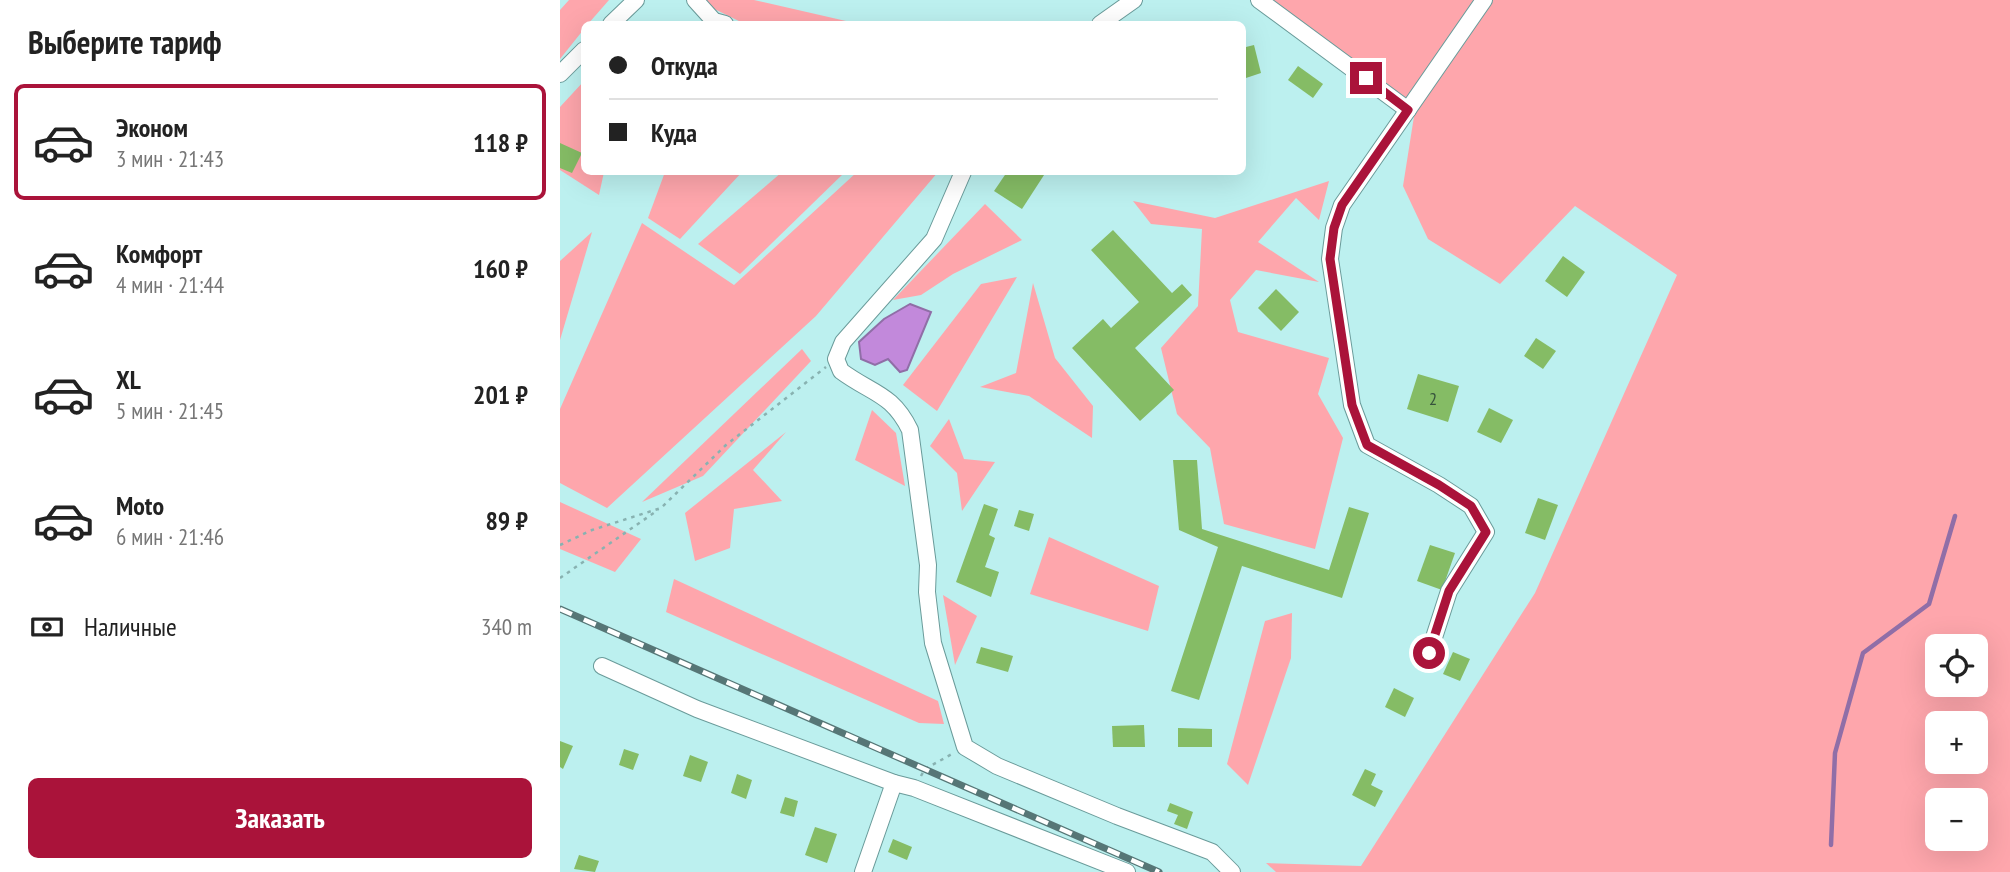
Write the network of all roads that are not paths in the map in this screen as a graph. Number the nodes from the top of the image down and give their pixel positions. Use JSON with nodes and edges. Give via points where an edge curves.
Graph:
{"nodes":[{"id":1,"x":636,"y":0,"type":"edge"},
{"id":2,"x":695,"y":0,"type":"edge"},
{"id":3,"x":1134,"y":0,"type":"edge"},
{"id":4,"x":1259,"y":0,"type":"edge"},
{"id":5,"x":1484,"y":0,"type":"edge"},
{"id":6,"x":614,"y":21,"type":"edge"},
{"id":7,"x":714,"y":21,"type":"edge"},
{"id":8,"x":1104,"y":21,"type":"edge"},
{"id":9,"x":581,"y":53,"type":"edge"},
{"id":10,"x":560,"y":74,"type":"edge"},
{"id":11,"x":1408,"y":110,"type":"junction"},
{"id":12,"x":962,"y":175,"type":"edge"},
{"id":13,"x":1429,"y":653,"type":"dead end"},
{"id":14,"x":602,"y":666,"type":"dead end"},
{"id":15,"x":894,"y":783,"type":"junction"},
{"id":16,"x":863,"y":872,"type":"edge"},
{"id":17,"x":1127,"y":872,"type":"edge"},
{"id":18,"x":1232,"y":872,"type":"edge"}],
"edges":[{"from":1,"to":6,"type":"street"},
{"from":2,"to":7,"type":"street"},
{"from":3,"to":8,"type":"street"},
{"from":4,"to":11,"type":"street"},
{"from":5,"to":11,"type":"street"},
{"from":9,"to":10,"type":"street"},
{"from":11,"to":13,"type":"street","via":[[1342,205],[1330,259],[1352,405],[1367,445],[1471,506],[1486,532],[1449,591]]},
{"from":12,"to":18,"type":"street","via":[[934,239],[843,342],[836,359],[841,371],[890,400],[910,430],[933,643],[965,747],[997,766],[1212,852]]},
{"from":14,"to":15,"type":"street","via":[[697,709]]},
{"from":15,"to":16,"type":"street"},
{"from":15,"to":17,"type":"street"}]}
